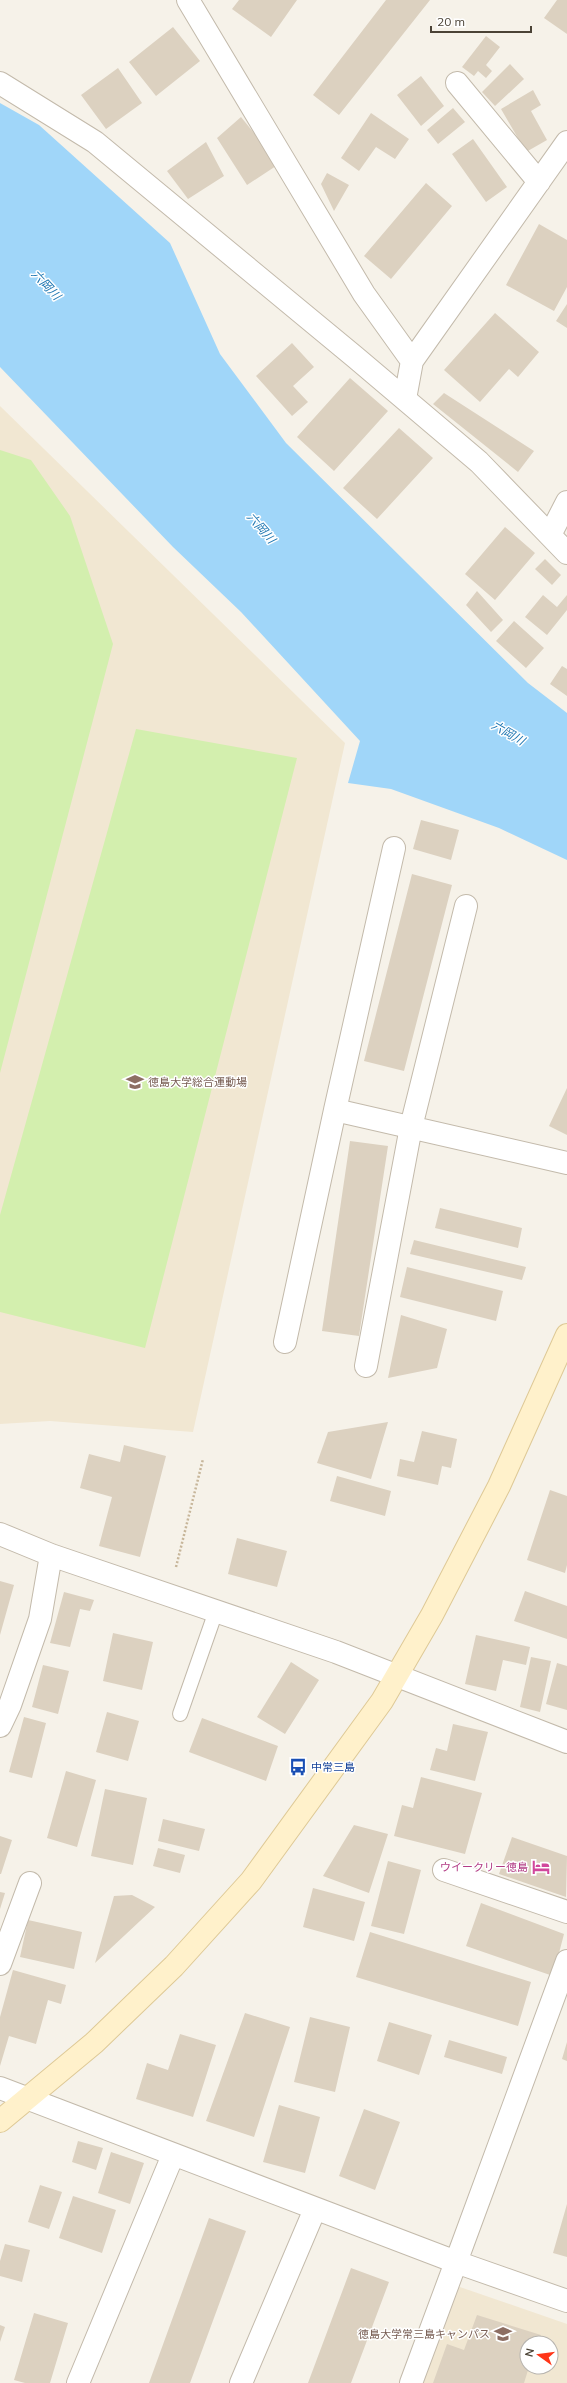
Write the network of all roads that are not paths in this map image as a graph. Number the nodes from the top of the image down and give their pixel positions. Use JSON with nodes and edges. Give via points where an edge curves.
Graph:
{"nodes":[{"id":1,"x":188,"y":0,"type":"edge"},
{"id":2,"x":0,"y":83,"type":"edge"},
{"id":3,"x":457,"y":83,"type":"dead end"},
{"id":4,"x":567,"y":142,"type":"edge"},
{"id":5,"x":539,"y":182,"type":"junction"},
{"id":6,"x":412,"y":361,"type":"junction"},
{"id":7,"x":405,"y":399,"type":"junction"},
{"id":8,"x":567,"y":502,"type":"edge"},
{"id":9,"x":550,"y":535,"type":"junction"},
{"id":10,"x":567,"y":553,"type":"edge"},
{"id":11,"x":394,"y":848,"type":"dead end"},
{"id":12,"x":466,"y":906,"type":"dead end"},
{"id":13,"x":335,"y":1110,"type":"junction"},
{"id":14,"x":411,"y":1127,"type":"junction"},
{"id":15,"x":567,"y":1164,"type":"edge"},
{"id":16,"x":567,"y":1335,"type":"edge"},
{"id":17,"x":285,"y":1342,"type":"dead end"},
{"id":18,"x":366,"y":1366,"type":"dead end"},
{"id":19,"x":0,"y":1534,"type":"edge"},
{"id":20,"x":51,"y":1555,"type":"junction"},
{"id":21,"x":216,"y":1611,"type":"junction"},
{"id":22,"x":396,"y":1676,"type":"junction"},
{"id":23,"x":180,"y":1714,"type":"dead end"},
{"id":24,"x":0,"y":1726,"type":"edge"},
{"id":25,"x":567,"y":1742,"type":"edge"},
{"id":26,"x":444,"y":1870,"type":"dead end"},
{"id":27,"x":30,"y":1883,"type":"dead end"},
{"id":28,"x":567,"y":1912,"type":"edge"},
{"id":29,"x":567,"y":1961,"type":"edge"},
{"id":30,"x":0,"y":1964,"type":"edge"},
{"id":31,"x":0,"y":2088,"type":"edge"},
{"id":32,"x":26,"y":2098,"type":"junction"},
{"id":33,"x":0,"y":2121,"type":"edge"},
{"id":34,"x":173,"y":2155,"type":"junction"},
{"id":35,"x":315,"y":2209,"type":"junction"},
{"id":36,"x":456,"y":2262,"type":"junction"},
{"id":37,"x":567,"y":2301,"type":"edge"},
{"id":38,"x":78,"y":2383,"type":"edge"},
{"id":39,"x":241,"y":2383,"type":"edge"},
{"id":40,"x":411,"y":2383,"type":"edge"}],
"edges":[{"from":1,"to":6,"type":"street","via":[[364,294]]},
{"from":2,"to":7,"type":"street","via":[[95,142]]},
{"from":3,"to":5,"type":"street"},
{"from":4,"to":5,"type":"street"},
{"from":5,"to":6,"type":"street"},
{"from":6,"to":7,"type":"street"},
{"from":7,"to":9,"type":"street","via":[[479,462]]},
{"from":8,"to":9,"type":"street"},
{"from":9,"to":10,"type":"street"},
{"from":11,"to":13,"type":"street"},
{"from":12,"to":14,"type":"street"},
{"from":13,"to":14,"type":"street"},
{"from":13,"to":17,"type":"street"},
{"from":14,"to":15,"type":"street"},
{"from":14,"to":18,"type":"street"},
{"from":16,"to":22,"type":"street","via":[[499,1486],[432,1615]]},
{"from":19,"to":20,"type":"street"},
{"from":20,"to":21,"type":"street"},
{"from":20,"to":24,"type":"street","via":[[40,1619],[10,1705]]},
{"from":21,"to":22,"type":"street","via":[[336,1652]]},
{"from":21,"to":23,"type":"lane"},
{"from":22,"to":25,"type":"street"},
{"from":22,"to":32,"type":"street","via":[[382,1701],[251,1880],[174,1966],[106,2032]]},
{"from":26,"to":28,"type":"street"},
{"from":27,"to":30,"type":"street"},
{"from":29,"to":36,"type":"street"},
{"from":31,"to":32,"type":"street"},
{"from":32,"to":33,"type":"street"},
{"from":32,"to":34,"type":"street"},
{"from":34,"to":35,"type":"street"},
{"from":34,"to":38,"type":"street"},
{"from":35,"to":36,"type":"street"},
{"from":35,"to":39,"type":"street"},
{"from":36,"to":37,"type":"street"},
{"from":36,"to":40,"type":"street"}]}
